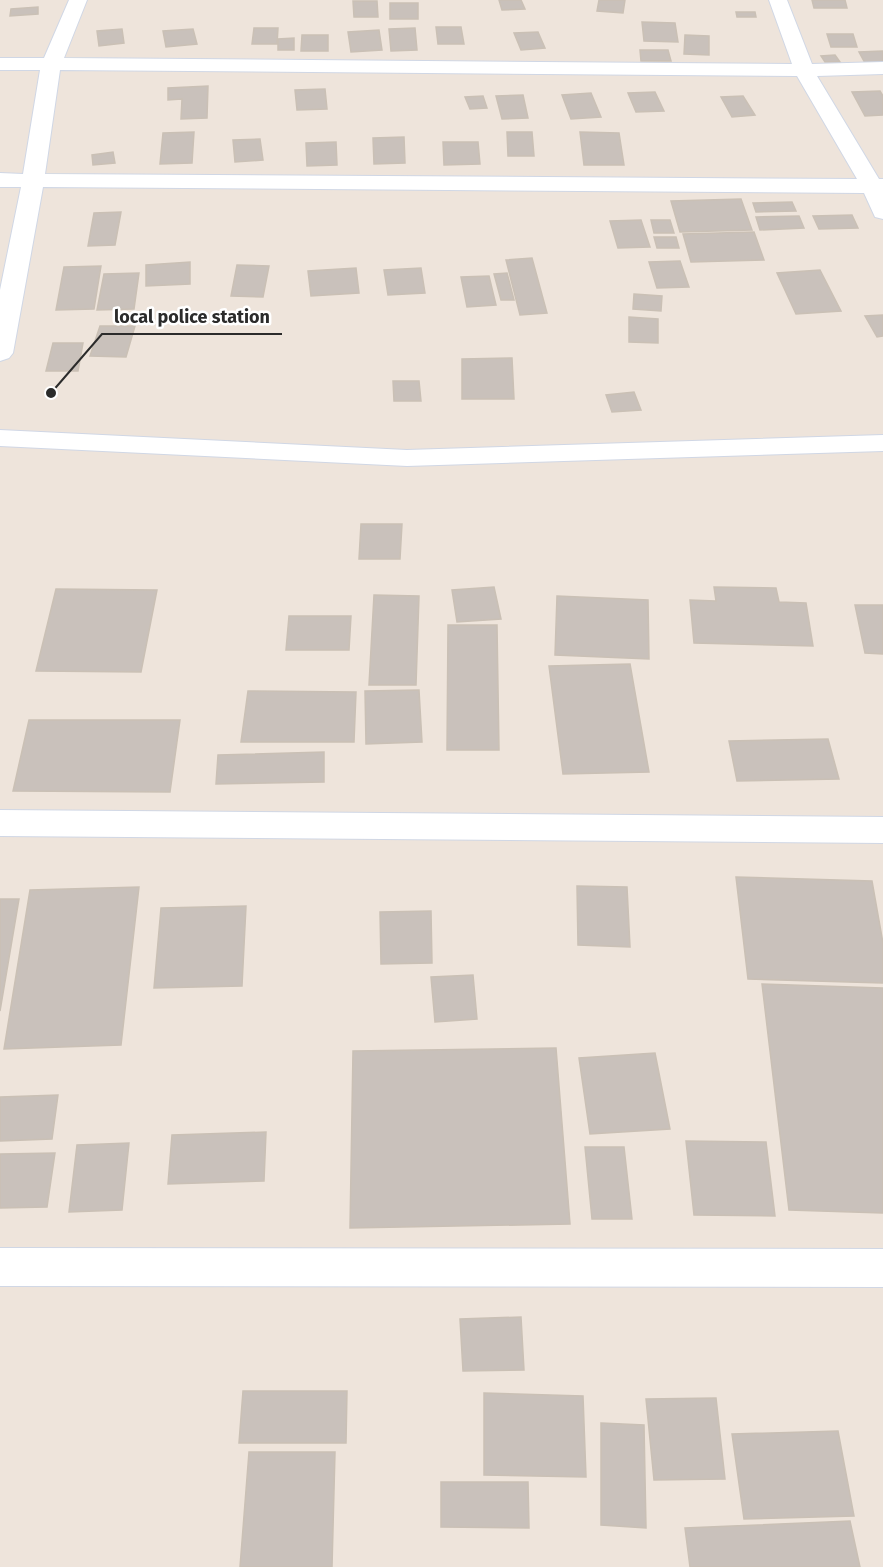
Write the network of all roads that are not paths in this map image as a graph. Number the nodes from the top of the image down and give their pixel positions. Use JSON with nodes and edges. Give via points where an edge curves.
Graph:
{"nodes":[{"id":1,"x":78,"y":0,"type":"edge"},
{"id":2,"x":778,"y":0,"type":"edge"},
{"id":3,"x":0,"y":64,"type":"edge"},
{"id":4,"x":51,"y":66,"type":"junction"},
{"id":5,"x":883,"y":68,"type":"edge"},
{"id":6,"x":804,"y":70,"type":"junction"},
{"id":7,"x":0,"y":180,"type":"edge"},
{"id":8,"x":33,"y":181,"type":"junction"},
{"id":9,"x":877,"y":186,"type":"edge"},
{"id":10,"x":883,"y":212,"type":"edge"},
{"id":11,"x":0,"y":353,"type":"edge"},
{"id":12,"x":0,"y":438,"type":"edge"},
{"id":13,"x":883,"y":443,"type":"edge"},
{"id":14,"x":0,"y":823,"type":"edge"},
{"id":15,"x":883,"y":830,"type":"edge"},
{"id":16,"x":0,"y":1267,"type":"edge"},
{"id":17,"x":883,"y":1268,"type":"edge"}],
"edges":[{"from":1,"to":4,"type":"street"},
{"from":2,"to":6,"type":"street"},
{"from":3,"to":4,"type":"street"},
{"from":4,"to":6,"type":"street"},
{"from":4,"to":8,"type":"street"},
{"from":5,"to":6,"type":"street"},
{"from":6,"to":9,"type":"street"},
{"from":7,"to":8,"type":"street"},
{"from":8,"to":9,"type":"street"},
{"from":8,"to":11,"type":"street"},
{"from":9,"to":10,"type":"street"},
{"from":12,"to":13,"type":"street","via":[[407,458]]},
{"from":14,"to":15,"type":"street"},
{"from":16,"to":17,"type":"street"}]}
